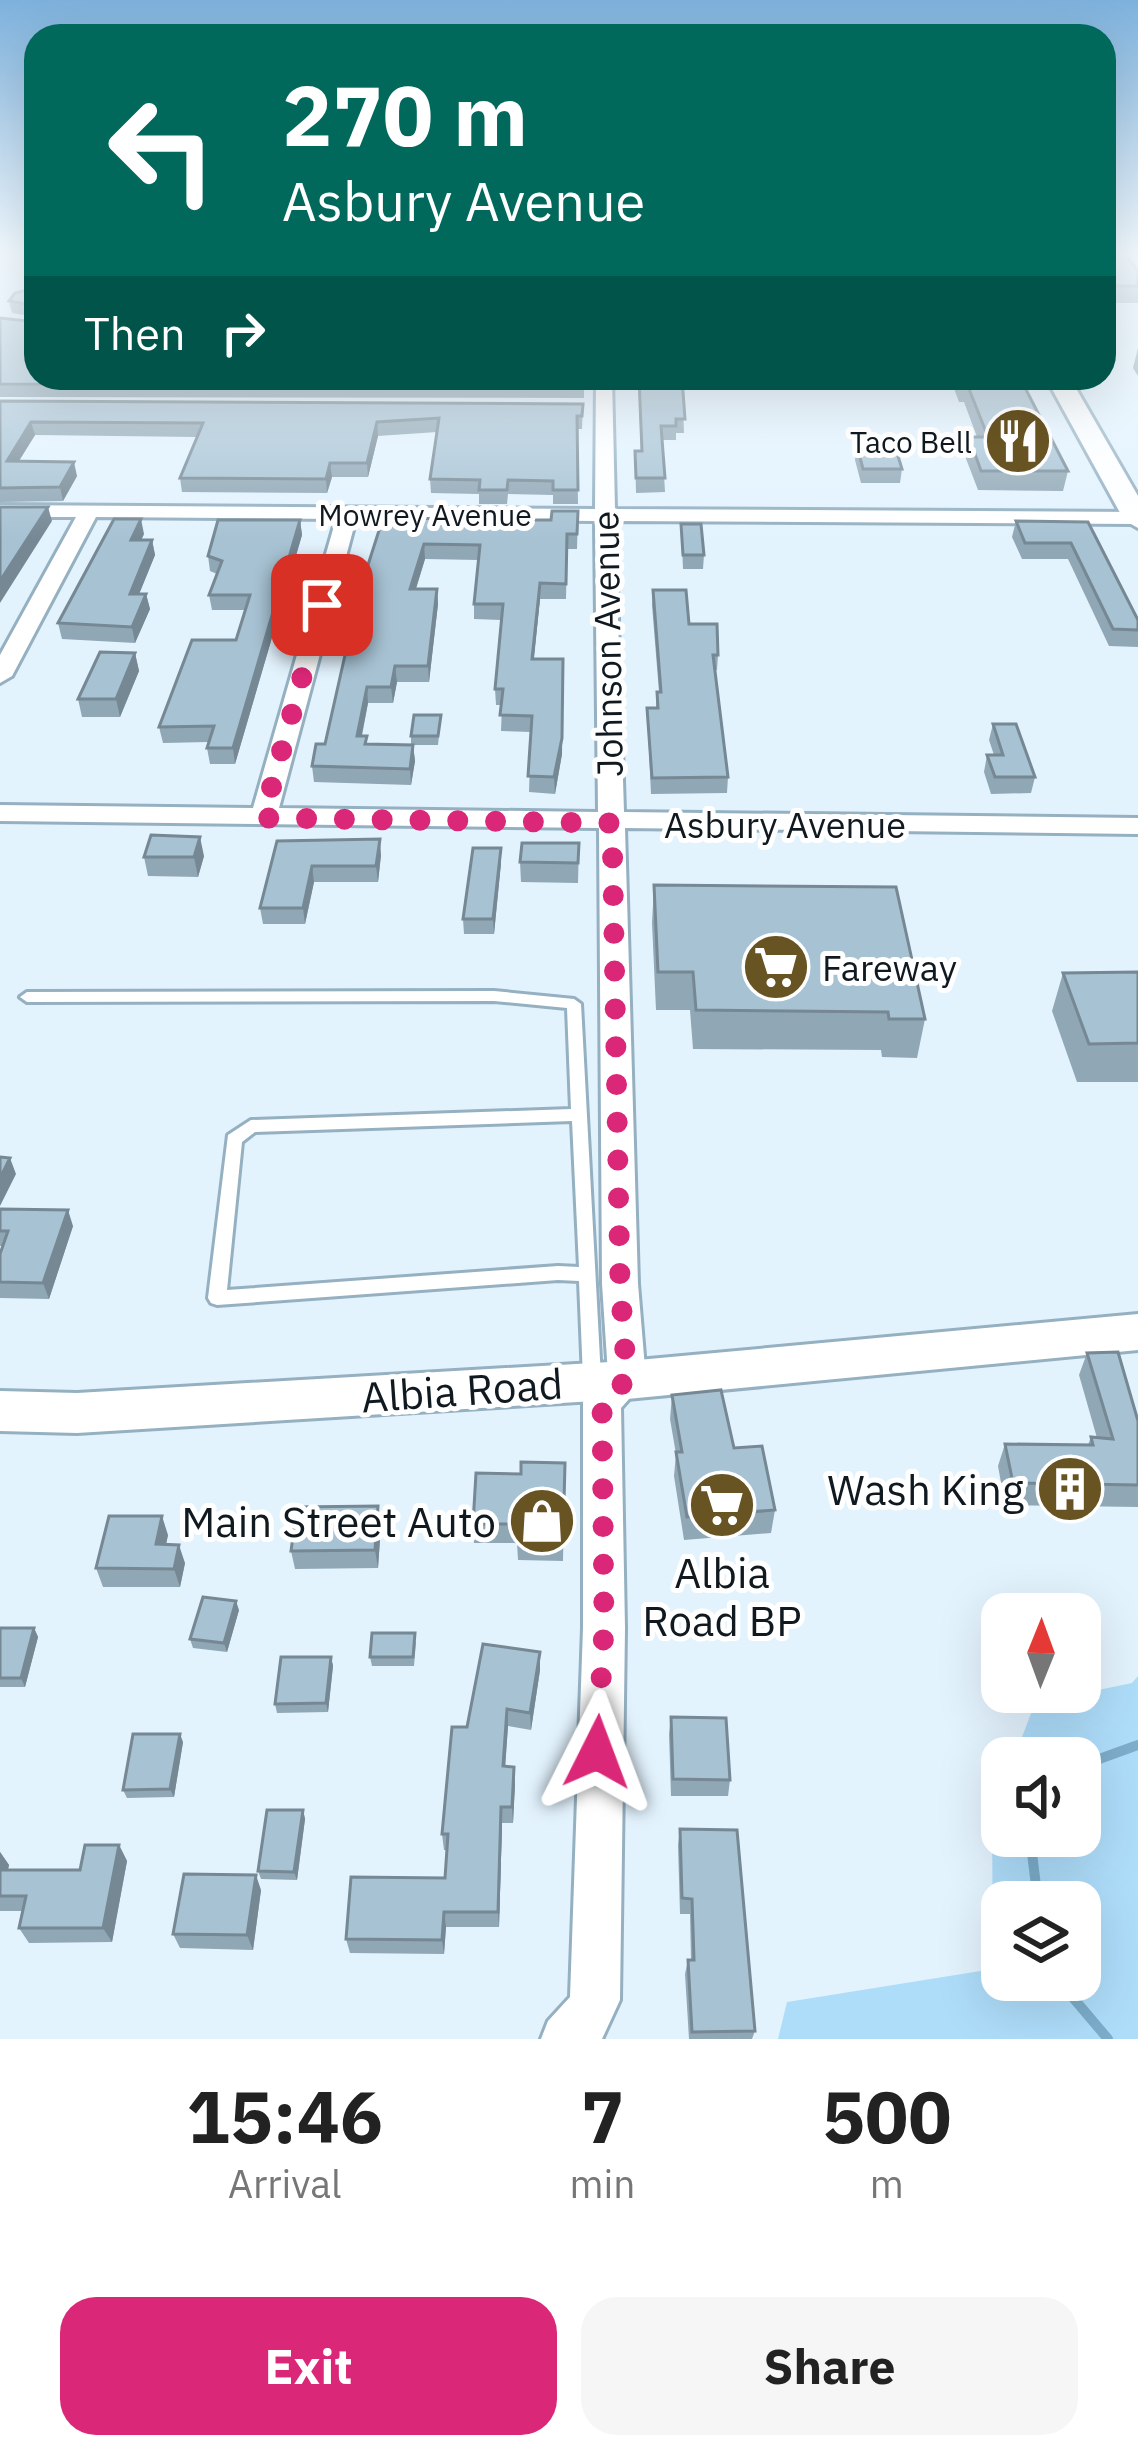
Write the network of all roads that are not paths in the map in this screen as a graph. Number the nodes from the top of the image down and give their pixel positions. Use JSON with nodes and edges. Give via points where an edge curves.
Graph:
{"nodes":[{"id":1,"x":600,"y":390,"type":"edge"},
{"id":2,"x":1065,"y":390,"type":"edge"},
{"id":3,"x":0,"y":511,"type":"edge"},
{"id":4,"x":89,"y":512,"type":"junction"},
{"id":5,"x":348,"y":513,"type":"junction"},
{"id":6,"x":605,"y":515,"type":"junction"},
{"id":7,"x":1138,"y":519,"type":"edge"},
{"id":8,"x":0,"y":676,"type":"edge"},
{"id":9,"x":0,"y":813,"type":"edge"},
{"id":10,"x":263,"y":818,"type":"junction"},
{"id":11,"x":612,"y":823,"type":"junction"},
{"id":12,"x":1138,"y":826,"type":"edge"},
{"id":13,"x":27,"y":997,"type":"dead end"},
{"id":14,"x":576,"y":1115,"type":"junction"},
{"id":15,"x":588,"y":1275,"type":"junction"},
{"id":16,"x":1138,"y":1332,"type":"edge"},
{"id":17,"x":609,"y":1380,"type":"junction"},
{"id":18,"x":0,"y":1411,"type":"edge"},
{"id":19,"x":566,"y":2039,"type":"edge"}],
"edges":[{"from":1,"to":6,"type":"street","name":"Johnson Avenue","via":[[593,408]]},
{"from":2,"to":7,"type":"main road"},
{"from":3,"to":4,"type":"street","name":"Mowrey Avenue"},
{"from":4,"to":5,"type":"street","name":"Mowrey Avenue"},
{"from":4,"to":8,"type":"street"},
{"from":5,"to":6,"type":"street","name":"Mowrey Avenue"},
{"from":5,"to":10,"type":"street"},
{"from":6,"to":7,"type":"street","name":"Mowrey Avenue"},
{"from":6,"to":11,"type":"street","name":"Johnson Avenue"},
{"from":9,"to":10,"type":"street","name":"Asbury Avenue"},
{"from":10,"to":11,"type":"street","name":"Asbury Avenue"},
{"from":11,"to":12,"type":"street","name":"Asbury Avenue"},
{"from":11,"to":17,"type":"street","name":"Johnson Avenue","via":[[620,1284]]},
{"from":13,"to":14,"type":"lane","via":[[494,996],[574,1004]]},
{"from":14,"to":15,"type":"lane"},
{"from":14,"to":15,"type":"lane","via":[[251,1126],[234,1139],[218,1298]]},
{"from":15,"to":17,"type":"lane"},
{"from":16,"to":17,"type":"street","name":"Albia Road"},
{"from":17,"to":18,"type":"street","name":"Albia Road"},
{"from":17,"to":19,"type":"street","via":[[602,1402],[595,2000]]}]}
